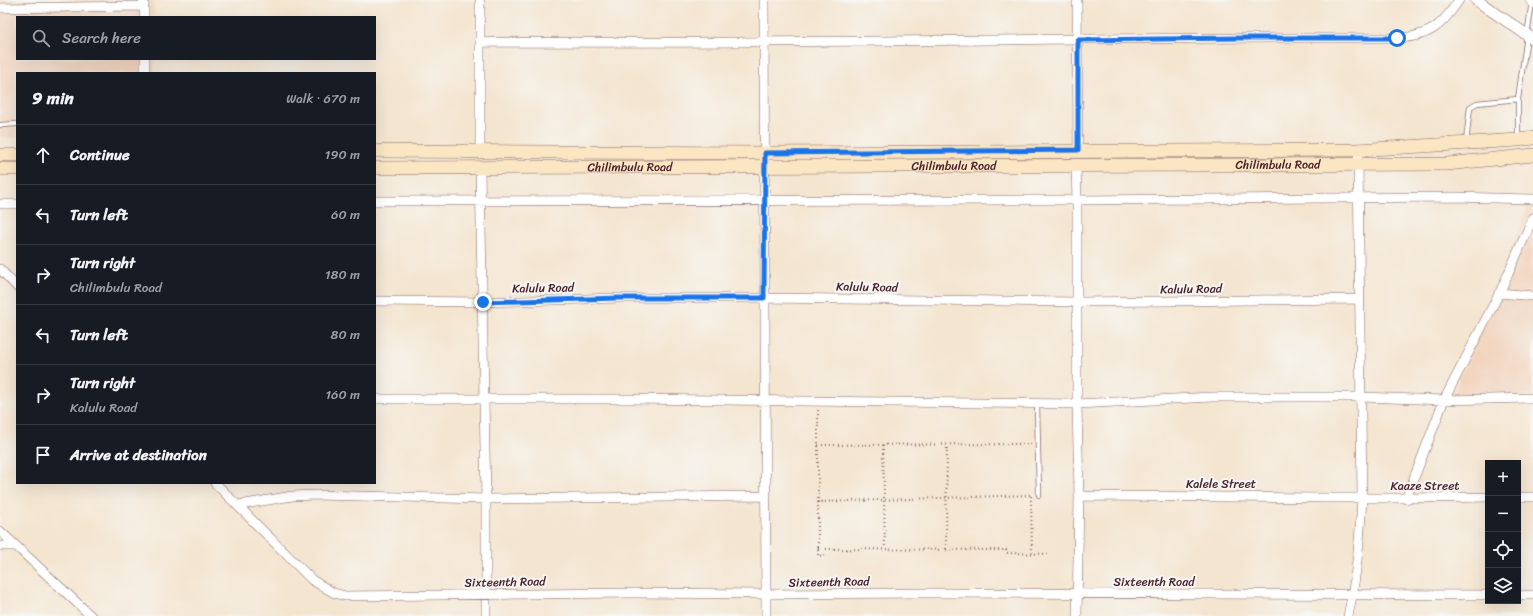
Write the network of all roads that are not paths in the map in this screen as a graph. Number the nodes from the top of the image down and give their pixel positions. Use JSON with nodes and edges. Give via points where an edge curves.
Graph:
{"nodes":[{"id":1,"x":480,"y":0,"type":"edge"},
{"id":2,"x":764,"y":0,"type":"edge"},
{"id":3,"x":1077,"y":0,"type":"edge"},
{"id":4,"x":1459,"y":0,"type":"edge"},
{"id":5,"x":1476,"y":0,"type":"edge"},
{"id":6,"x":1532,"y":1,"type":"edge"},
{"id":7,"x":144,"y":3,"type":"edge"},
{"id":8,"x":0,"y":8,"type":"edge"},
{"id":9,"x":144,"y":16,"type":"edge"},
{"id":10,"x":1530,"y":37,"type":"edge"},
{"id":11,"x":1078,"y":40,"type":"junction"},
{"id":12,"x":764,"y":41,"type":"junction"},
{"id":13,"x":480,"y":42,"type":"junction"},
{"id":14,"x":145,"y":60,"type":"edge"},
{"id":15,"x":145,"y":72,"type":"edge"},
{"id":16,"x":1518,"y":99,"type":"junction"},
{"id":17,"x":16,"y":124,"type":"edge"},
{"id":18,"x":0,"y":125,"type":"edge"},
{"id":19,"x":1533,"y":138,"type":"edge"},
{"id":20,"x":1518,"y":140,"type":"junction"},
{"id":21,"x":1466,"y":144,"type":"junction"},
{"id":22,"x":480,"y":150,"type":"junction"},
{"id":23,"x":1078,"y":150,"type":"junction"},
{"id":24,"x":1357,"y":150,"type":"junction"},
{"id":25,"x":376,"y":151,"type":"edge"},
{"id":26,"x":765,"y":153,"type":"junction"},
{"id":27,"x":0,"y":155,"type":"edge"},
{"id":28,"x":16,"y":155,"type":"edge"},
{"id":29,"x":1533,"y":155,"type":"edge"},
{"id":30,"x":1076,"y":165,"type":"junction"},
{"id":31,"x":1358,"y":165,"type":"junction"},
{"id":32,"x":765,"y":167,"type":"junction"},
{"id":33,"x":376,"y":168,"type":"edge"},
{"id":34,"x":480,"y":168,"type":"junction"},
{"id":35,"x":0,"y":169,"type":"edge"},
{"id":36,"x":16,"y":169,"type":"edge"},
{"id":37,"x":1358,"y":198,"type":"junction"},
{"id":38,"x":1533,"y":199,"type":"edge"},
{"id":39,"x":1077,"y":200,"type":"junction"},
{"id":40,"x":376,"y":201,"type":"edge"},
{"id":41,"x":481,"y":201,"type":"junction"},
{"id":42,"x":765,"y":201,"type":"junction"},
{"id":43,"x":0,"y":204,"type":"edge"},
{"id":44,"x":16,"y":204,"type":"edge"},
{"id":45,"x":1533,"y":218,"type":"edge"},
{"id":46,"x":0,"y":269,"type":"edge"},
{"id":47,"x":16,"y":286,"type":"edge"},
{"id":48,"x":1499,"y":293,"type":"junction"},
{"id":49,"x":1533,"y":296,"type":"edge"},
{"id":50,"x":764,"y":298,"type":"junction"},
{"id":51,"x":1359,"y":299,"type":"junction"},
{"id":52,"x":376,"y":301,"type":"edge"},
{"id":53,"x":483,"y":302,"type":"junction"},
{"id":54,"x":1077,"y":302,"type":"junction"},
{"id":55,"x":1361,"y":398,"type":"junction"},
{"id":56,"x":1533,"y":398,"type":"edge"},
{"id":57,"x":376,"y":399,"type":"edge"},
{"id":58,"x":484,"y":399,"type":"junction"},
{"id":59,"x":766,"y":400,"type":"junction"},
{"id":60,"x":1444,"y":400,"type":"junction"},
{"id":61,"x":1037,"y":404,"type":"junction"},
{"id":62,"x":1077,"y":404,"type":"junction"},
{"id":63,"x":216,"y":484,"type":"edge"},
{"id":64,"x":1039,"y":494,"type":"road end"},
{"id":65,"x":766,"y":496,"type":"junction"},
{"id":66,"x":1079,"y":496,"type":"junction"},
{"id":67,"x":1533,"y":496,"type":"edge"},
{"id":68,"x":1362,"y":497,"type":"junction"},
{"id":69,"x":1485,"y":497,"type":"edge"},
{"id":70,"x":1521,"y":497,"type":"edge"},
{"id":71,"x":486,"y":499,"type":"junction"},
{"id":72,"x":1406,"y":499,"type":"junction"},
{"id":73,"x":239,"y":505,"type":"junction"},
{"id":74,"x":0,"y":531,"type":"edge"},
{"id":75,"x":0,"y":546,"type":"edge"},
{"id":76,"x":16,"y":546,"type":"junction"},
{"id":77,"x":1077,"y":593,"type":"junction"},
{"id":78,"x":485,"y":594,"type":"junction"},
{"id":79,"x":767,"y":594,"type":"junction"},
{"id":80,"x":1353,"y":595,"type":"junction"},
{"id":81,"x":1485,"y":595,"type":"edge"},
{"id":82,"x":1521,"y":595,"type":"edge"},
{"id":83,"x":1533,"y":595,"type":"edge"},
{"id":84,"x":91,"y":616,"type":"edge"},
{"id":85,"x":486,"y":616,"type":"edge"},
{"id":86,"x":766,"y":616,"type":"edge"},
{"id":87,"x":1077,"y":616,"type":"edge"},
{"id":88,"x":1348,"y":616,"type":"edge"}],
"edges":[{"from":1,"to":13,"type":"street"},
{"from":2,"to":12,"type":"street"},
{"from":3,"to":11,"type":"street"},
{"from":4,"to":11,"type":"street","via":[[1448,16],[1436,27],[1413,38]]},
{"from":5,"to":10,"type":"street"},
{"from":6,"to":10,"type":"lane"},
{"from":7,"to":8,"type":"street"},
{"from":7,"to":9,"type":"street"},
{"from":10,"to":16,"type":"lane"},
{"from":11,"to":12,"type":"street"},
{"from":11,"to":23,"type":"street"},
{"from":12,"to":13,"type":"street"},
{"from":12,"to":26,"type":"street"},
{"from":13,"to":22,"type":"street"},
{"from":14,"to":15,"type":"street"},
{"from":16,"to":20,"type":"lane"},
{"from":16,"to":21,"type":"lane","via":[[1477,103],[1470,107]]},
{"from":17,"to":18,"type":"lane"},
{"from":19,"to":20,"type":"main road","name":"Chilimbulu Road"},
{"from":20,"to":21,"type":"main road","name":"Chilimbulu Road"},
{"from":21,"to":24,"type":"main road","name":"Chilimbulu Road"},
{"from":22,"to":25,"type":"main road","name":"Chilimbulu Road"},
{"from":22,"to":26,"type":"main road","name":"Chilimbulu Road"},
{"from":23,"to":24,"type":"main road","name":"Chilimbulu Road"},
{"from":23,"to":26,"type":"main road","name":"Chilimbulu Road"},
{"from":24,"to":31,"type":"street"},
{"from":26,"to":32,"type":"street"},
{"from":27,"to":28,"type":"main road"},
{"from":29,"to":31,"type":"main road","name":"Chilimbulu Road","via":[[1447,164]]},
{"from":30,"to":31,"type":"main road","name":"Chilimbulu Road"},
{"from":30,"to":32,"type":"main road","name":"Chilimbulu Road"},
{"from":30,"to":39,"type":"street"},
{"from":31,"to":37,"type":"street"},
{"from":32,"to":34,"type":"main road","name":"Chilimbulu Road"},
{"from":32,"to":42,"type":"street"},
{"from":33,"to":34,"type":"main road","name":"Chilimbulu Road"},
{"from":34,"to":41,"type":"street"},
{"from":35,"to":36,"type":"main road"},
{"from":37,"to":38,"type":"street"},
{"from":37,"to":39,"type":"street"},
{"from":37,"to":51,"type":"street"},
{"from":39,"to":42,"type":"street"},
{"from":39,"to":54,"type":"street"},
{"from":40,"to":41,"type":"street"},
{"from":41,"to":42,"type":"street"},
{"from":41,"to":53,"type":"street"},
{"from":42,"to":50,"type":"street"},
{"from":43,"to":44,"type":"street"},
{"from":45,"to":48,"type":"street"},
{"from":46,"to":47,"type":"street"},
{"from":48,"to":49,"type":"street"},
{"from":48,"to":60,"type":"street"},
{"from":50,"to":53,"type":"street","name":"Kalulu Road","via":[[619,298]]},
{"from":50,"to":54,"type":"street","name":"Kalulu Road"},
{"from":50,"to":59,"type":"street"},
{"from":51,"to":54,"type":"street","name":"Kalulu Road"},
{"from":51,"to":55,"type":"street"},
{"from":52,"to":53,"type":"street","name":"Kalulu Road"},
{"from":53,"to":58,"type":"street"},
{"from":54,"to":62,"type":"street"},
{"from":55,"to":60,"type":"street"},
{"from":55,"to":62,"type":"street","via":[[1212,397]]},
{"from":55,"to":68,"type":"street"},
{"from":56,"to":60,"type":"street"},
{"from":57,"to":58,"type":"street"},
{"from":58,"to":59,"type":"street"},
{"from":58,"to":71,"type":"street"},
{"from":59,"to":61,"type":"street"},
{"from":59,"to":65,"type":"street"},
{"from":60,"to":72,"type":"street"},
{"from":61,"to":62,"type":"street"},
{"from":61,"to":64,"type":"lane"},
{"from":62,"to":66,"type":"street"},
{"from":63,"to":73,"type":"street","name":"Sixteenth Road"},
{"from":65,"to":71,"type":"street"},
{"from":65,"to":79,"type":"street"},
{"from":66,"to":68,"type":"street","name":"Kalele Street"},
{"from":66,"to":77,"type":"street"},
{"from":67,"to":70,"type":"street"},
{"from":68,"to":72,"type":"street","name":"Kaaze Street"},
{"from":68,"to":80,"type":"street"},
{"from":69,"to":72,"type":"street","name":"Kaaze Street"},
{"from":71,"to":73,"type":"street","via":[[316,495],[292,496]]},
{"from":71,"to":78,"type":"street"},
{"from":73,"to":78,"type":"street","name":"Sixteenth Road","via":[[312,580],[334,593],[345,596]]},
{"from":74,"to":76,"type":"street"},
{"from":75,"to":76,"type":"street"},
{"from":76,"to":84,"type":"street"},
{"from":77,"to":79,"type":"street","name":"Sixteenth Road"},
{"from":77,"to":80,"type":"street","name":"Sixteenth Road"},
{"from":77,"to":87,"type":"street"},
{"from":78,"to":79,"type":"street","name":"Sixteenth Road"},
{"from":78,"to":85,"type":"street"},
{"from":79,"to":86,"type":"street"},
{"from":80,"to":81,"type":"street","name":"Sixteenth Road"},
{"from":80,"to":88,"type":"street"},
{"from":82,"to":83,"type":"street"}]}
